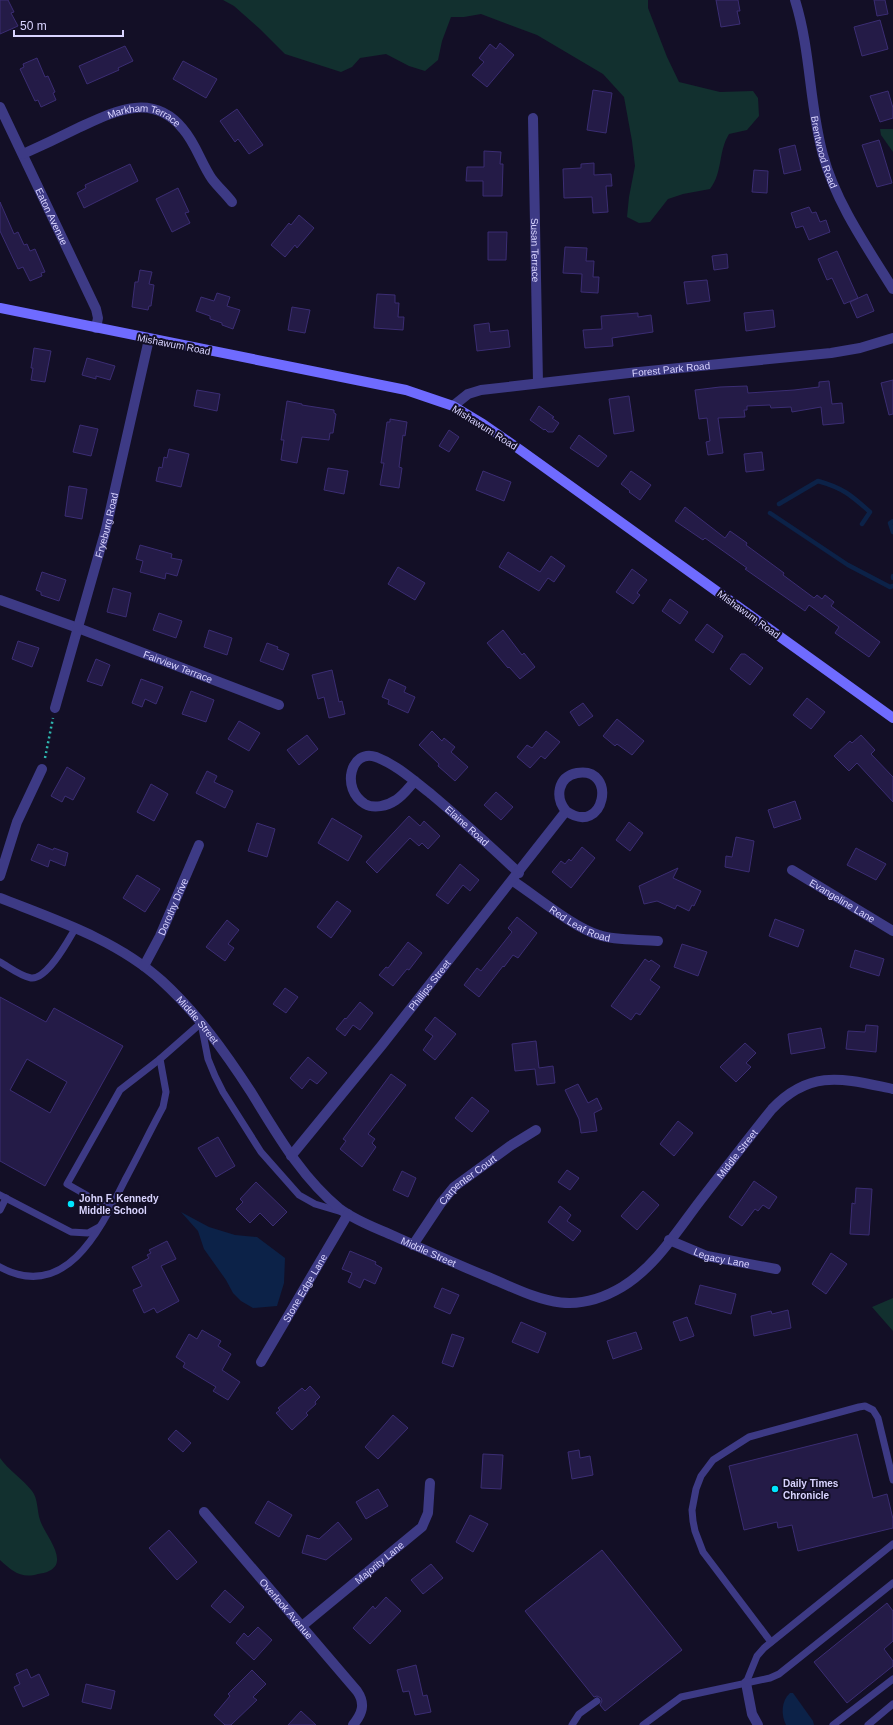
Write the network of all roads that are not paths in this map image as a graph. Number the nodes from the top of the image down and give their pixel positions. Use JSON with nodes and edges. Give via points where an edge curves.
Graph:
{"nodes":[{"id":1,"x":795,"y":0,"type":"edge"},
{"id":2,"x":0,"y":107,"type":"edge"},
{"id":3,"x":533,"y":118,"type":"dead end"},
{"id":4,"x":23,"y":154,"type":"junction"},
{"id":5,"x":232,"y":202,"type":"dead end"},
{"id":6,"x":893,"y":289,"type":"edge"},
{"id":7,"x":0,"y":308,"type":"edge"},
{"id":8,"x":96,"y":328,"type":"junction"},
{"id":9,"x":893,"y":338,"type":"edge"},
{"id":10,"x":149,"y":339,"type":"junction"},
{"id":11,"x":538,"y":383,"type":"junction"},
{"id":12,"x":453,"y":406,"type":"junction"},
{"id":13,"x":0,"y":600,"type":"edge"},
{"id":14,"x":78,"y":628,"type":"junction"},
{"id":15,"x":279,"y":705,"type":"dead end"},
{"id":16,"x":55,"y":708,"type":"road end"},
{"id":17,"x":893,"y":718,"type":"edge"},
{"id":18,"x":42,"y":769,"type":"road end"},
{"id":19,"x":415,"y":781,"type":"junction"},
{"id":20,"x":566,"y":811,"type":"junction"},
{"id":21,"x":199,"y":845,"type":"dead end"},
{"id":22,"x":792,"y":870,"type":"dead end"},
{"id":23,"x":0,"y":876,"type":"edge"},
{"id":24,"x":516,"y":877,"type":"junction"},
{"id":25,"x":0,"y":898,"type":"edge"},
{"id":26,"x":75,"y":929,"type":"junction"},
{"id":27,"x":893,"y":931,"type":"edge"},
{"id":28,"x":658,"y":940,"type":"dead end"},
{"id":29,"x":0,"y":962,"type":"edge"},
{"id":30,"x":144,"y":966,"type":"junction"},
{"id":31,"x":201,"y":1023,"type":"junction"},
{"id":32,"x":160,"y":1059,"type":"junction"},
{"id":33,"x":893,"y":1089,"type":"edge"},
{"id":34,"x":536,"y":1130,"type":"dead end"},
{"id":35,"x":291,"y":1156,"type":"junction"},
{"id":36,"x":3,"y":1196,"type":"edge"},
{"id":37,"x":110,"y":1209,"type":"junction"},
{"id":38,"x":0,"y":1210,"type":"edge"},
{"id":39,"x":348,"y":1214,"type":"junction"},
{"id":40,"x":103,"y":1224,"type":"junction"},
{"id":41,"x":669,"y":1240,"type":"junction"},
{"id":42,"x":413,"y":1245,"type":"junction"},
{"id":43,"x":0,"y":1266,"type":"edge"},
{"id":44,"x":776,"y":1269,"type":"dead end"},
{"id":45,"x":261,"y":1362,"type":"dead end"},
{"id":46,"x":893,"y":1480,"type":"edge"},
{"id":47,"x":430,"y":1483,"type":"dead end"},
{"id":48,"x":204,"y":1512,"type":"dead end"},
{"id":49,"x":893,"y":1544,"type":"edge"},
{"id":50,"x":893,"y":1583,"type":"edge"},
{"id":51,"x":302,"y":1626,"type":"junction"},
{"id":52,"x":771,"y":1642,"type":"junction"},
{"id":53,"x":893,"y":1679,"type":"edge"},
{"id":54,"x":746,"y":1682,"type":"junction"},
{"id":55,"x":597,"y":1701,"type":"dead end"},
{"id":56,"x":893,"y":1704,"type":"edge"},
{"id":57,"x":352,"y":1725,"type":"edge"},
{"id":58,"x":572,"y":1725,"type":"edge"},
{"id":59,"x":643,"y":1725,"type":"edge"},
{"id":60,"x":758,"y":1725,"type":"edge"},
{"id":61,"x":833,"y":1725,"type":"edge"},
{"id":62,"x":868,"y":1725,"type":"edge"}],
"edges":[{"from":1,"to":6,"type":"street","name":"Brentwood Road","via":[[808,56],[816,120],[829,174],[846,210]]},
{"from":2,"to":4,"type":"street","name":"Eaton Avenue"},
{"from":3,"to":11,"type":"street","name":"Susan Terrace"},
{"from":4,"to":5,"type":"street","name":"Markham Terrace","via":[[112,112],[135,108],[154,109],[164,112],[180,125],[192,140],[212,178]]},
{"from":4,"to":8,"type":"street","name":"Eaton Avenue","via":[[96,309]]},
{"from":7,"to":8,"type":"main road","name":"Mishawum Road"},
{"from":8,"to":10,"type":"main road","name":"Mishawum Road"},
{"from":9,"to":11,"type":"street","name":"Forest Park Road","via":[[844,351]]},
{"from":10,"to":12,"type":"main road","name":"Mishawum Road","via":[[406,390]]},
{"from":10,"to":14,"type":"street","name":"Fryeburg Road","via":[[116,490]]},
{"from":11,"to":12,"type":"street","name":"Forest Park Road","via":[[476,391]]},
{"from":12,"to":17,"type":"main road","name":"Mishawum Road","via":[[519,449]]},
{"from":13,"to":14,"type":"street","name":"Fairview Terrace"},
{"from":14,"to":15,"type":"street","name":"Fairview Terrace"},
{"from":14,"to":16,"type":"street","name":"Fryeburg Road"},
{"from":18,"to":23,"type":"street","via":[[17,822]]},
{"from":19,"to":19,"type":"street","name":"Elaine Road","via":[[396,800],[374,807],[358,799],[350,776],[360,758],[373,756]]},
{"from":19,"to":24,"type":"street","name":"Elaine Road","via":[[455,814]]},
{"from":20,"to":20,"type":"street","via":[[559,799],[559,790],[564,780],[569,776],[583,773],[596,779],[603,797],[598,809],[590,815],[581,817]]},
{"from":20,"to":24,"type":"street","name":"Phillips Street"},
{"from":21,"to":30,"type":"street","name":"Dorothy Drive","via":[[160,936]]},
{"from":22,"to":27,"type":"street","name":"Evangeline Lane"},
{"from":24,"to":28,"type":"street","name":"Red Leaf Road","via":[[562,914],[591,932],[606,937]]},
{"from":24,"to":35,"type":"street","name":"Phillips Street"},
{"from":25,"to":26,"type":"street","name":"Middle Street"},
{"from":26,"to":29,"type":"lane","via":[[64,948],[39,977],[28,977]]},
{"from":26,"to":30,"type":"street","name":"Middle Street","via":[[109,944]]},
{"from":30,"to":31,"type":"street","name":"Middle Street","via":[[163,982]]},
{"from":31,"to":32,"type":"lane"},
{"from":31,"to":35,"type":"street","name":"Middle Street","via":[[233,1066]]},
{"from":31,"to":39,"type":"lane","via":[[208,1058],[218,1084],[261,1152],[299,1195],[315,1204]]},
{"from":32,"to":37,"type":"lane","via":[[166,1092],[163,1106]]},
{"from":32,"to":37,"type":"lane","via":[[120,1090],[67,1184]]},
{"from":33,"to":41,"type":"street","name":"Middle Street","via":[[834,1079],[810,1083],[790,1092],[772,1109]]},
{"from":34,"to":42,"type":"street","name":"Carpenter Court","via":[[454,1187]]},
{"from":35,"to":39,"type":"street","name":"Middle Street","via":[[320,1191]]},
{"from":36,"to":38,"type":"lane"},
{"from":36,"to":40,"type":"lane","via":[[71,1232],[88,1232]]},
{"from":37,"to":40,"type":"lane"},
{"from":39,"to":42,"type":"street","name":"Middle Street"},
{"from":39,"to":45,"type":"street","name":"Stone Edge Lane"},
{"from":40,"to":43,"type":"lane","via":[[78,1257],[56,1271],[26,1275]]},
{"from":41,"to":42,"type":"street","name":"Middle Street","via":[[633,1280],[596,1299],[569,1304],[551,1302],[532,1295]]},
{"from":41,"to":44,"type":"street","name":"Legacy Lane","via":[[707,1256]]},
{"from":46,"to":52,"type":"lane","via":[[878,1418],[873,1410],[865,1406],[754,1435],[721,1454],[706,1468],[696,1489],[692,1510],[698,1542],[708,1560]]},
{"from":47,"to":51,"type":"street","name":"Majority Lane","via":[[428,1513],[422,1527]]},
{"from":48,"to":51,"type":"street","name":"Overlook Avenue"},
{"from":49,"to":52,"type":"lane"},
{"from":50,"to":54,"type":"lane","via":[[779,1674]]},
{"from":51,"to":57,"type":"street","name":"Overlook Avenue","via":[[361,1697],[361,1714]]},
{"from":52,"to":54,"type":"lane","via":[[758,1654]]},
{"from":53,"to":61,"type":"lane"},
{"from":54,"to":59,"type":"lane","via":[[681,1697]]},
{"from":54,"to":60,"type":"street","via":[[752,1714]]},
{"from":55,"to":58,"type":"lane","via":[[579,1714]]},
{"from":56,"to":62,"type":"lane"}]}
